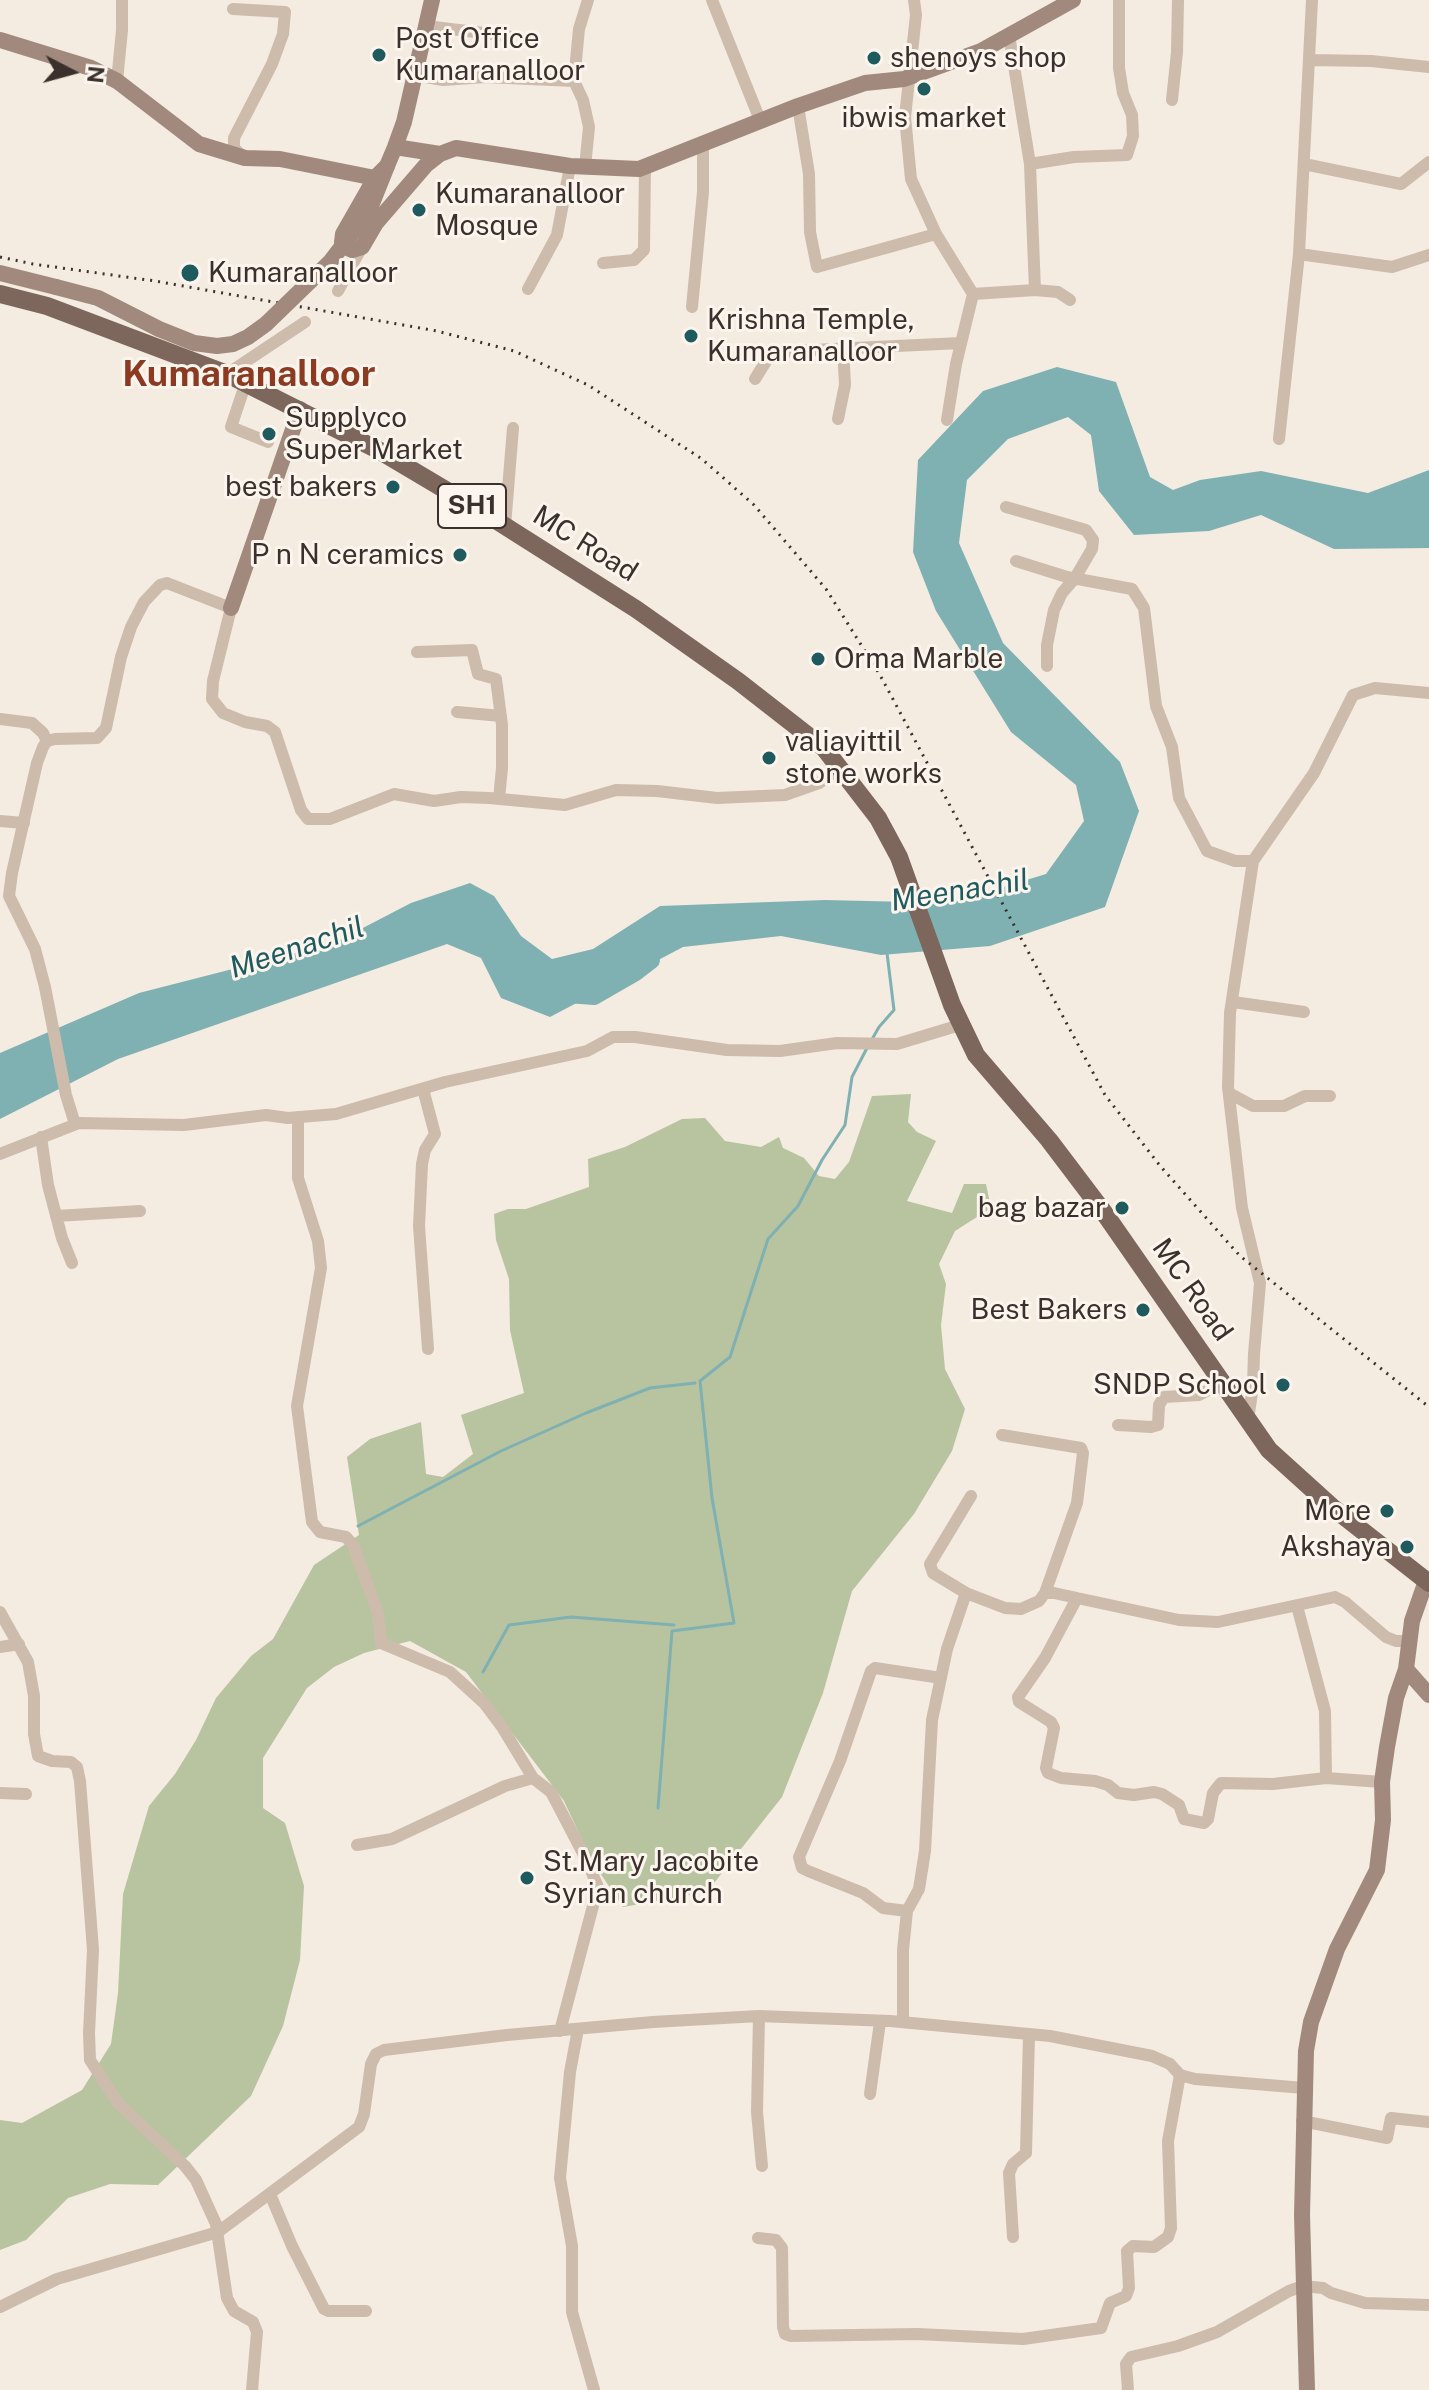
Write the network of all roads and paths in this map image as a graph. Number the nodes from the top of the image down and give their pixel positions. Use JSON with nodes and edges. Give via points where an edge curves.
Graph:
{"nodes":[{"id":1,"x":122,"y":0,"type":"edge"},
{"id":2,"x":432,"y":0,"type":"edge"},
{"id":3,"x":588,"y":0,"type":"edge"},
{"id":4,"x":712,"y":0,"type":"edge"},
{"id":5,"x":914,"y":0,"type":"edge"},
{"id":6,"x":1073,"y":0,"type":"edge"},
{"id":7,"x":1119,"y":0,"type":"edge"},
{"id":8,"x":1178,"y":0,"type":"edge"},
{"id":9,"x":1312,"y":0,"type":"edge"},
{"id":10,"x":233,"y":9,"type":"dead end"},
{"id":11,"x":426,"y":26,"type":"junction"},
{"id":12,"x":1009,"y":35,"type":"junction"},
{"id":13,"x":508,"y":36,"type":"dead end"},
{"id":14,"x":0,"y":40,"type":"edge"},
{"id":15,"x":1310,"y":60,"type":"junction"},
{"id":16,"x":1429,"y":67,"type":"edge"},
{"id":17,"x":414,"y":75,"type":"junction"},
{"id":18,"x":910,"y":76,"type":"junction"},
{"id":19,"x":117,"y":81,"type":"junction"},
{"id":20,"x":574,"y":81,"type":"junction"},
{"id":21,"x":1172,"y":100,"type":"dead end"},
{"id":22,"x":798,"y":106,"type":"junction"},
{"id":23,"x":760,"y":120,"type":"junction"},
{"id":24,"x":703,"y":142,"type":"junction"},
{"id":25,"x":395,"y":147,"type":"junction"},
{"id":26,"x":440,"y":154,"type":"junction"},
{"id":27,"x":245,"y":158,"type":"junction"},
{"id":28,"x":1429,"y":162,"type":"edge"},
{"id":29,"x":1030,"y":164,"type":"junction"},
{"id":30,"x":1304,"y":164,"type":"junction"},
{"id":31,"x":645,"y":166,"type":"junction"},
{"id":32,"x":578,"y":167,"type":"junction"},
{"id":33,"x":381,"y":172,"type":"junction"},
{"id":34,"x":936,"y":234,"type":"junction"},
{"id":35,"x":362,"y":247,"type":"junction"},
{"id":36,"x":1299,"y":254,"type":"junction"},
{"id":37,"x":1429,"y":255,"type":"edge"},
{"id":38,"x":603,"y":263,"type":"dead end"},
{"id":39,"x":5,"y":274,"type":"edge"},
{"id":40,"x":528,"y":289,"type":"dead end"},
{"id":41,"x":1035,"y":290,"type":"junction"},
{"id":42,"x":338,"y":291,"type":"dead end"},
{"id":43,"x":973,"y":294,"type":"junction"},
{"id":44,"x":2,"y":295,"type":"edge"},
{"id":45,"x":1070,"y":300,"type":"dead end"},
{"id":46,"x":692,"y":307,"type":"dead end"},
{"id":47,"x":305,"y":322,"type":"dead end"},
{"id":48,"x":961,"y":343,"type":"junction"},
{"id":49,"x":843,"y":347,"type":"junction"},
{"id":50,"x":227,"y":374,"type":"junction"},
{"id":51,"x":755,"y":379,"type":"dead end"},
{"id":52,"x":245,"y":385,"type":"junction"},
{"id":53,"x":300,"y":409,"type":"junction"},
{"id":54,"x":838,"y":419,"type":"dead end"},
{"id":55,"x":947,"y":420,"type":"dead end"},
{"id":56,"x":513,"y":428,"type":"dead end"},
{"id":57,"x":1279,"y":439,"type":"dead end"},
{"id":58,"x":268,"y":442,"type":"dead end"},
{"id":59,"x":1006,"y":507,"type":"dead end"},
{"id":60,"x":505,"y":526,"type":"junction"},
{"id":61,"x":1016,"y":561,"type":"dead end"},
{"id":62,"x":1075,"y":578,"type":"junction"},
{"id":63,"x":231,"y":608,"type":"junction"},
{"id":64,"x":417,"y":652,"type":"dead end"},
{"id":65,"x":1047,"y":666,"type":"dead end"},
{"id":66,"x":1429,"y":693,"type":"edge"},
{"id":67,"x":457,"y":712,"type":"dead end"},
{"id":68,"x":501,"y":716,"type":"junction"},
{"id":69,"x":0,"y":719,"type":"edge"},
{"id":70,"x":47,"y":741,"type":"junction"},
{"id":71,"x":840,"y":768,"type":"junction"},
{"id":72,"x":499,"y":799,"type":"junction"},
{"id":73,"x":0,"y":821,"type":"edge"},
{"id":74,"x":24,"y":823,"type":"junction"},
{"id":75,"x":1253,"y":861,"type":"junction"},
{"id":76,"x":4,"y":898,"type":"edge"},
{"id":77,"x":1233,"y":1002,"type":"junction"},
{"id":78,"x":1304,"y":1012,"type":"dead end"},
{"id":79,"x":960,"y":1025,"type":"junction"},
{"id":80,"x":423,"y":1089,"type":"junction"},
{"id":81,"x":1229,"y":1093,"type":"junction"},
{"id":82,"x":1330,"y":1096,"type":"dead end"},
{"id":83,"x":298,"y":1117,"type":"junction"},
{"id":84,"x":75,"y":1124,"type":"junction"},
{"id":85,"x":41,"y":1137,"type":"junction"},
{"id":86,"x":0,"y":1154,"type":"edge"},
{"id":87,"x":140,"y":1211,"type":"dead end"},
{"id":88,"x":56,"y":1216,"type":"junction"},
{"id":89,"x":72,"y":1263,"type":"dead end"},
{"id":90,"x":428,"y":1349,"type":"dead end"},
{"id":91,"x":1222,"y":1383,"type":"junction"},
{"id":92,"x":1247,"y":1422,"type":"junction"},
{"id":93,"x":1118,"y":1425,"type":"dead end"},
{"id":94,"x":1002,"y":1435,"type":"dead end"},
{"id":95,"x":971,"y":1496,"type":"dead end"},
{"id":96,"x":1427,"y":1582,"type":"edge"},
{"id":97,"x":966,"y":1593,"type":"junction"},
{"id":98,"x":1045,"y":1593,"type":"junction"},
{"id":99,"x":1077,"y":1598,"type":"junction"},
{"id":100,"x":1297,"y":1606,"type":"junction"},
{"id":101,"x":0,"y":1612,"type":"edge"},
{"id":102,"x":1411,"y":1641,"type":"junction"},
{"id":103,"x":19,"y":1644,"type":"junction"},
{"id":104,"x":0,"y":1647,"type":"edge"},
{"id":105,"x":1406,"y":1669,"type":"junction"},
{"id":106,"x":941,"y":1678,"type":"junction"},
{"id":107,"x":1429,"y":1695,"type":"edge"},
{"id":108,"x":533,"y":1778,"type":"junction"},
{"id":109,"x":1326,"y":1778,"type":"junction"},
{"id":110,"x":1382,"y":1782,"type":"junction"},
{"id":111,"x":0,"y":1793,"type":"edge"},
{"id":112,"x":26,"y":1794,"type":"dead end"},
{"id":113,"x":357,"y":1845,"type":"dead end"},
{"id":114,"x":907,"y":1911,"type":"junction"},
{"id":115,"x":759,"y":2016,"type":"junction"},
{"id":116,"x":880,"y":2022,"type":"junction"},
{"id":117,"x":903,"y":2022,"type":"junction"},
{"id":118,"x":578,"y":2029,"type":"junction"},
{"id":119,"x":560,"y":2031,"type":"junction"},
{"id":120,"x":1029,"y":2035,"type":"junction"},
{"id":121,"x":1180,"y":2075,"type":"junction"},
{"id":122,"x":1304,"y":2088,"type":"junction"},
{"id":123,"x":870,"y":2094,"type":"dead end"},
{"id":124,"x":1302,"y":2121,"type":"junction"},
{"id":125,"x":1429,"y":2122,"type":"edge"},
{"id":126,"x":762,"y":2166,"type":"dead end"},
{"id":127,"x":270,"y":2194,"type":"junction"},
{"id":128,"x":218,"y":2232,"type":"junction"},
{"id":129,"x":1013,"y":2237,"type":"dead end"},
{"id":130,"x":758,"y":2238,"type":"dead end"},
{"id":131,"x":1303,"y":2286,"type":"junction"},
{"id":132,"x":1429,"y":2305,"type":"edge"},
{"id":133,"x":0,"y":2307,"type":"edge"},
{"id":134,"x":366,"y":2311,"type":"dead end"},
{"id":135,"x":252,"y":2390,"type":"edge"},
{"id":136,"x":594,"y":2390,"type":"edge"},
{"id":137,"x":1128,"y":2390,"type":"edge"},
{"id":138,"x":1307,"y":2390,"type":"edge"}],
"edges":[{"from":1,"to":19,"type":"street"},
{"from":2,"to":11,"type":"street"},
{"from":3,"to":20,"type":"street"},
{"from":4,"to":23,"type":"street"},
{"from":5,"to":18,"type":"street"},
{"from":6,"to":12,"type":"street"},
{"from":7,"to":29,"type":"street","via":[[1119,68],[1132,115],[1127,155]]},
{"from":8,"to":21,"type":"street"},
{"from":9,"to":15,"type":"street"},
{"from":10,"to":27,"type":"street","via":[[285,12],[272,64],[234,138],[234,148]]},
{"from":11,"to":13,"type":"street"},
{"from":11,"to":17,"type":"street"},
{"from":12,"to":18,"type":"street","via":[[981,51]]},
{"from":12,"to":29,"type":"street"},
{"from":14,"to":19,"type":"street"},
{"from":15,"to":16,"type":"street"},
{"from":15,"to":30,"type":"street"},
{"from":17,"to":20,"type":"street"},
{"from":17,"to":25,"type":"street"},
{"from":18,"to":22,"type":"street","via":[[865,83]]},
{"from":18,"to":34,"type":"street","via":[[905,117],[911,179]]},
{"from":19,"to":27,"type":"street","via":[[199,144]]},
{"from":20,"to":32,"type":"street","via":[[589,127]]},
{"from":22,"to":23,"type":"street"},
{"from":22,"to":34,"type":"street","via":[[817,267]]},
{"from":23,"to":24,"type":"street"},
{"from":24,"to":31,"type":"street"},
{"from":24,"to":46,"type":"street"},
{"from":25,"to":26,"type":"street"},
{"from":25,"to":33,"type":"street"},
{"from":26,"to":32,"type":"street","via":[[456,148]]},
{"from":26,"to":35,"type":"street","via":[[376,223]]},
{"from":27,"to":33,"type":"street"},
{"from":28,"to":30,"type":"street","via":[[1401,184]]},
{"from":29,"to":41,"type":"street"},
{"from":30,"to":36,"type":"street"},
{"from":31,"to":32,"type":"street"},
{"from":31,"to":38,"type":"street","via":[[644,250],[634,260]]},
{"from":32,"to":40,"type":"street","via":[[557,235]]},
{"from":33,"to":35,"type":"street","via":[[343,234],[345,247]]},
{"from":33,"to":39,"type":"street","bridge":true,"via":[[369,211],[330,262],[266,324],[233,344],[194,343],[98,298]]},
{"from":34,"to":43,"type":"street"},
{"from":35,"to":42,"type":"street"},
{"from":36,"to":37,"type":"street","via":[[1392,267]]},
{"from":36,"to":57,"type":"street"},
{"from":39,"to":44,"type":"street"},
{"from":41,"to":43,"type":"street"},
{"from":41,"to":45,"type":"street","via":[[1058,292]]},
{"from":43,"to":48,"type":"street"},
{"from":44,"to":50,"type":"main road","name":"MC Road","number":"SH1","via":[[47,306]]},
{"from":47,"to":50,"type":"street"},
{"from":48,"to":49,"type":"street"},
{"from":48,"to":55,"type":"street"},
{"from":49,"to":51,"type":"street","via":[[768,358]]},
{"from":49,"to":54,"type":"street","via":[[845,385]]},
{"from":50,"to":52,"type":"main road","name":"MC Road","number":"SH1"},
{"from":52,"to":53,"type":"main road","name":"MC Road","number":"SH1"},
{"from":52,"to":58,"type":"street","via":[[231,427]]},
{"from":53,"to":60,"type":"main road","name":"MC Road","number":"SH1"},
{"from":53,"to":63,"type":"street"},
{"from":56,"to":60,"type":"street"},
{"from":59,"to":62,"type":"street","via":[[1086,530],[1092,549]]},
{"from":60,"to":71,"type":"main road","name":"MC Road","number":"SH1","via":[[738,681],[796,724]]},
{"from":61,"to":62,"type":"street"},
{"from":62,"to":65,"type":"street","via":[[1054,610]]},
{"from":62,"to":75,"type":"street","via":[[1132,589],[1140,600],[1156,706],[1172,747],[1179,798],[1207,851]]},
{"from":63,"to":70,"type":"street","via":[[167,583],[160,585],[131,627],[106,728],[97,738]]},
{"from":63,"to":72,"type":"street","via":[[212,699],[223,713],[275,732],[308,819],[330,819],[394,794],[434,801]]},
{"from":64,"to":68,"type":"street","via":[[472,650],[478,674],[496,679]]},
{"from":66,"to":75,"type":"street","via":[[1375,688],[1353,695],[1314,773]]},
{"from":67,"to":68,"type":"street"},
{"from":68,"to":72,"type":"street"},
{"from":69,"to":70,"type":"street","via":[[32,723]]},
{"from":70,"to":74,"type":"street"},
{"from":71,"to":72,"type":"street","via":[[819,783],[785,795],[717,798],[616,790],[565,805]]},
{"from":71,"to":79,"type":"main road","name":"MC Road","number":"SH1","via":[[878,818],[899,857]]},
{"from":73,"to":74,"type":"street"},
{"from":74,"to":76,"type":"street"},
{"from":75,"to":77,"type":"street"},
{"from":76,"to":84,"type":"street","via":[[35,949]]},
{"from":77,"to":78,"type":"street"},
{"from":77,"to":81,"type":"street"},
{"from":79,"to":80,"type":"street","via":[[911,1041],[780,1051],[613,1037],[587,1051]]},
{"from":79,"to":91,"type":"main road","name":"MC Road","number":"SH1","via":[[976,1055],[1105,1214]]},
{"from":80,"to":83,"type":"street","via":[[336,1114]]},
{"from":80,"to":90,"type":"street","via":[[435,1134],[422,1164],[419,1226]]},
{"from":81,"to":82,"type":"street","via":[[1253,1106]]},
{"from":81,"to":92,"type":"street","via":[[1242,1208],[1260,1283]]},
{"from":83,"to":84,"type":"street","via":[[266,1115],[184,1125]]},
{"from":83,"to":108,"type":"street","via":[[298,1178],[321,1268],[297,1406],[312,1522],[320,1532],[346,1537],[353,1545],[378,1613],[381,1643],[450,1672],[484,1703]]},
{"from":84,"to":85,"type":"street"},
{"from":85,"to":86,"type":"street"},
{"from":85,"to":88,"type":"street"},
{"from":87,"to":88,"type":"street"},
{"from":88,"to":89,"type":"street"},
{"from":91,"to":92,"type":"main road","name":"MC Road","number":"SH1"},
{"from":91,"to":93,"type":"street","via":[[1199,1395],[1164,1397],[1158,1425]]},
{"from":92,"to":96,"type":"main road","name":"MC Road","number":"SH1","via":[[1308,1486]]},
{"from":94,"to":98,"type":"street","via":[[1081,1448],[1083,1453],[1077,1503]]},
{"from":95,"to":97,"type":"street","via":[[930,1564],[933,1573]]},
{"from":96,"to":102,"type":"street","via":[[1415,1605]]},
{"from":97,"to":98,"type":"street","via":[[1021,1609]]},
{"from":97,"to":106,"type":"street"},
{"from":98,"to":99,"type":"street"},
{"from":99,"to":100,"type":"street","via":[[1179,1620],[1218,1622]]},
{"from":99,"to":109,"type":"street","via":[[1018,1697],[1054,1728],[1048,1773],[1095,1781],[1118,1793],[1162,1794],[1179,1805],[1184,1819],[1204,1823],[1221,1783]]},
{"from":100,"to":102,"type":"street","via":[[1335,1597],[1386,1637]]},
{"from":100,"to":109,"type":"street","via":[[1325,1711]]},
{"from":101,"to":103,"type":"street"},
{"from":102,"to":105,"type":"street"},
{"from":103,"to":104,"type":"street"},
{"from":103,"to":128,"type":"street","via":[[34,1696],[38,1756],[71,1762],[80,1781],[93,1950],[90,2060],[118,2103],[196,2180]]},
{"from":105,"to":107,"type":"street"},
{"from":105,"to":110,"type":"street"},
{"from":106,"to":114,"type":"street","via":[[932,1720],[925,1851],[919,1889]]},
{"from":106,"to":114,"type":"street","via":[[871,1671],[799,1857],[802,1868],[863,1893],[883,1908]]},
{"from":108,"to":113,"type":"street","via":[[392,1839]]},
{"from":108,"to":119,"type":"street","via":[[551,1792],[598,1887]]},
{"from":109,"to":110,"type":"street"},
{"from":110,"to":122,"type":"street","via":[[1377,1870],[1337,1949],[1311,2022]]},
{"from":111,"to":112,"type":"street"},
{"from":114,"to":117,"type":"street"},
{"from":115,"to":116,"type":"street"},
{"from":115,"to":118,"type":"street"},
{"from":115,"to":126,"type":"street"},
{"from":116,"to":117,"type":"street"},
{"from":116,"to":123,"type":"street"},
{"from":117,"to":120,"type":"street"},
{"from":118,"to":119,"type":"street"},
{"from":118,"to":136,"type":"street","via":[[560,2178],[572,2246],[572,2312]]},
{"from":119,"to":127,"type":"street","via":[[376,2054],[359,2127]]},
{"from":120,"to":121,"type":"street","via":[[1152,2056]]},
{"from":120,"to":129,"type":"street","via":[[1026,2153],[1009,2173]]},
{"from":121,"to":122,"type":"street"},
{"from":121,"to":130,"type":"street","via":[[1168,2141],[1171,2228],[1154,2247],[1133,2246],[1127,2251],[1129,2288],[1126,2296],[1110,2303],[1101,2328],[1023,2339],[791,2336],[783,2327],[782,2248],[776,2240]]},
{"from":122,"to":124,"type":"street"},
{"from":124,"to":125,"type":"street","via":[[1387,2138],[1391,2118]]},
{"from":124,"to":131,"type":"street"},
{"from":127,"to":128,"type":"street"},
{"from":127,"to":134,"type":"street","via":[[324,2309]]},
{"from":128,"to":133,"type":"street","via":[[57,2279]]},
{"from":128,"to":135,"type":"street","via":[[227,2298],[257,2332]]},
{"from":131,"to":132,"type":"street","via":[[1365,2303]]},
{"from":131,"to":137,"type":"street","via":[[1217,2332],[1131,2357],[1126,2364]]},
{"from":131,"to":138,"type":"street"}]}
